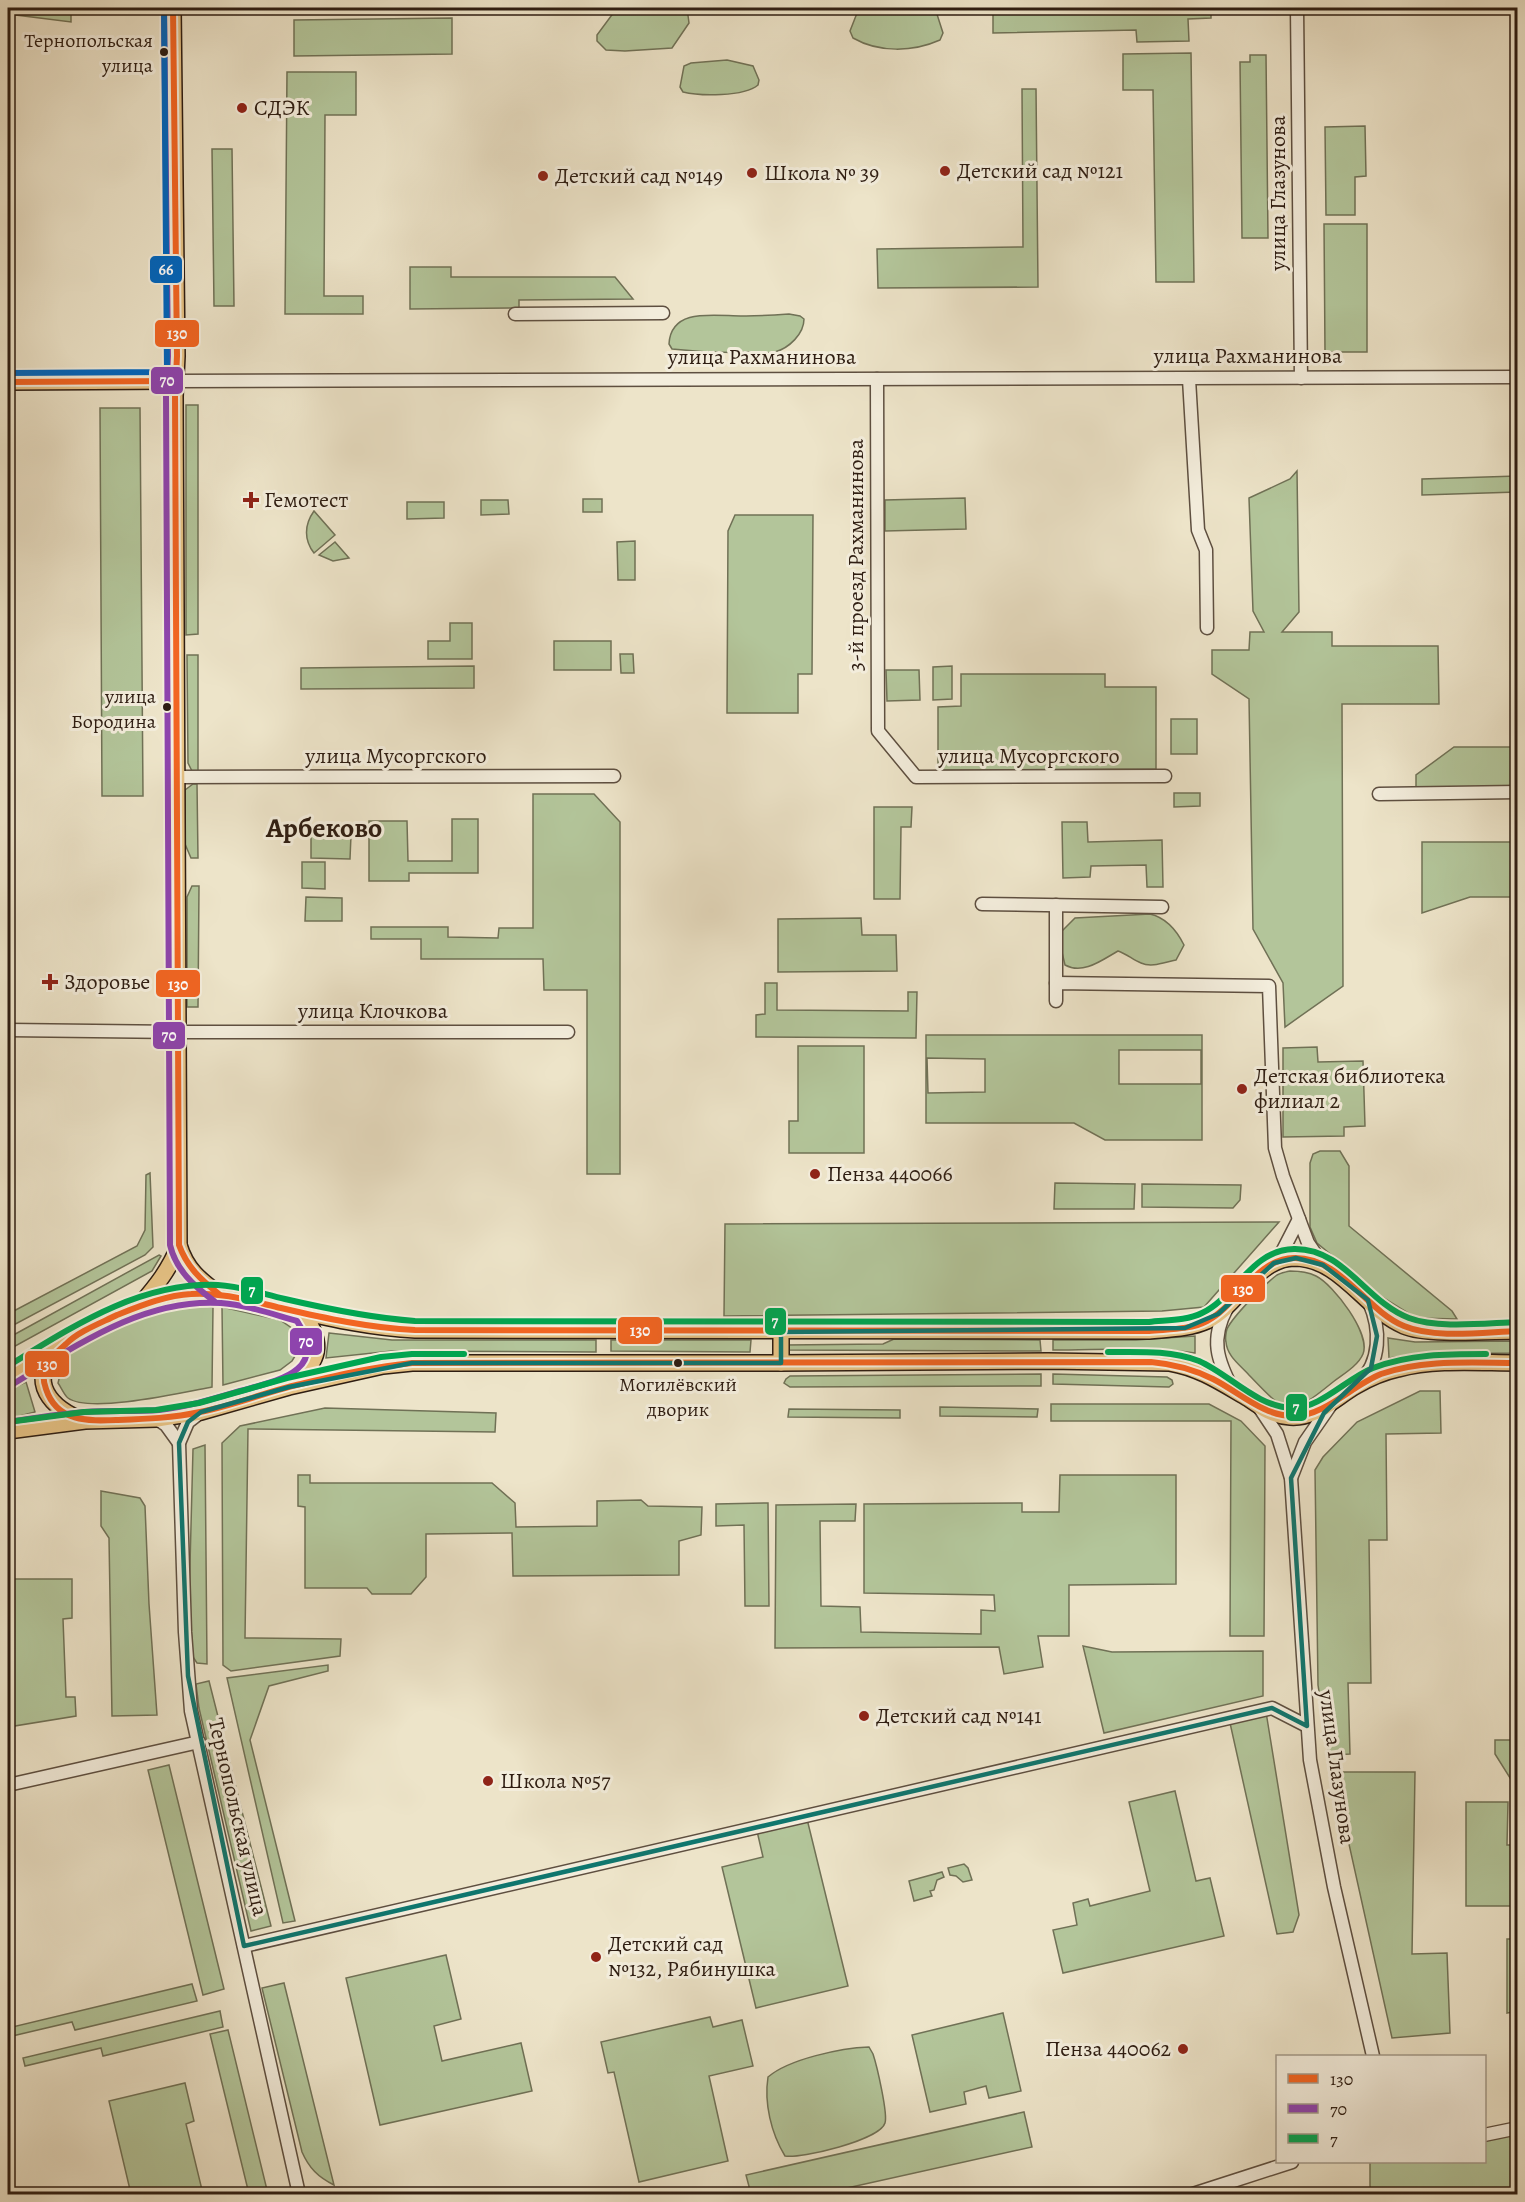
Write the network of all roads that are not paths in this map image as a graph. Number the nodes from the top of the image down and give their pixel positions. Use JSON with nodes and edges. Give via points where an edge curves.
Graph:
{"nodes":[{"id":1,"x":173,"y":8,"type":"edge"},
{"id":2,"x":1297,"y":8,"type":"edge"},
{"id":3,"x":663,"y":313,"type":"dead end"},
{"id":4,"x":515,"y":314,"type":"dead end"},
{"id":5,"x":1518,"y":377,"type":"edge"},
{"id":6,"x":1301,"y":378,"type":"junction"},
{"id":7,"x":877,"y":379,"type":"junction"},
{"id":8,"x":1189,"y":379,"type":"junction"},
{"id":9,"x":175,"y":381,"type":"junction"},
{"id":10,"x":8,"y":382,"type":"edge"},
{"id":11,"x":1207,"y":628,"type":"dead end"},
{"id":12,"x":878,"y":731,"type":"joint"},
{"id":13,"x":614,"y":776,"type":"dead end"},
{"id":14,"x":1166,"y":776,"type":"dead end"},
{"id":15,"x":177,"y":777,"type":"junction"},
{"id":16,"x":1518,"y":792,"type":"edge"},
{"id":17,"x":1379,"y":794,"type":"dead end"},
{"id":18,"x":982,"y":904,"type":"dead end"},
{"id":19,"x":1056,"y":905,"type":"junction"},
{"id":20,"x":1162,"y":908,"type":"dead end"},
{"id":21,"x":1056,"y":984,"type":"junction"},
{"id":22,"x":1056,"y":1001,"type":"dead end"},
{"id":23,"x":8,"y":1030,"type":"edge"},
{"id":24,"x":179,"y":1032,"type":"junction"},
{"id":25,"x":568,"y":1032,"type":"dead end"},
{"id":26,"x":1299,"y":1219,"type":"junction"},
{"id":27,"x":179,"y":1245,"type":"junction"},
{"id":28,"x":1270,"y":1265,"type":"junction"},
{"id":29,"x":1323,"y":1265,"type":"junction"},
{"id":30,"x":219,"y":1294,"type":"junction"},
{"id":31,"x":1368,"y":1300,"type":"junction"},
{"id":32,"x":1229,"y":1304,"type":"junction"},
{"id":33,"x":139,"y":1306,"type":"junction"},
{"id":34,"x":303,"y":1313,"type":"junction"},
{"id":35,"x":1518,"y":1331,"type":"edge"},
{"id":36,"x":781,"y":1332,"type":"junction"},
{"id":37,"x":70,"y":1340,"type":"junction"},
{"id":38,"x":781,"y":1363,"type":"junction"},
{"id":39,"x":1518,"y":1363,"type":"edge"},
{"id":40,"x":8,"y":1376,"type":"edge"},
{"id":41,"x":1356,"y":1386,"type":"junction"},
{"id":42,"x":289,"y":1387,"type":"junction"},
{"id":43,"x":1233,"y":1390,"type":"junction"},
{"id":44,"x":1334,"y":1401,"type":"junction"},
{"id":45,"x":1257,"y":1405,"type":"junction"},
{"id":46,"x":201,"y":1412,"type":"junction"},
{"id":47,"x":157,"y":1419,"type":"junction"},
{"id":48,"x":85,"y":1421,"type":"junction"},
{"id":49,"x":8,"y":1431,"type":"edge"},
{"id":50,"x":179,"y":1443,"type":"junction"},
{"id":51,"x":1291,"y":1478,"type":"junction"},
{"id":52,"x":1307,"y":1726,"type":"junction"},
{"id":53,"x":199,"y":1742,"type":"junction"},
{"id":54,"x":8,"y":1785,"type":"edge"},
{"id":55,"x":244,"y":1946,"type":"junction"},
{"id":56,"x":1373,"y":2055,"type":"edge"},
{"id":57,"x":1518,"y":2128,"type":"edge"},
{"id":58,"x":1486,"y":2136,"type":"edge"},
{"id":59,"x":1289,"y":2163,"type":"edge"},
{"id":60,"x":299,"y":2194,"type":"edge"},
{"id":61,"x":1193,"y":2194,"type":"edge"}],
"edges":[{"from":1,"to":9,"type":"main road"},
{"from":2,"to":6,"type":"street","name":"улица Глазунова"},
{"from":3,"to":4,"type":"street"},
{"from":5,"to":6,"type":"street","name":"улица Рахманинова"},
{"from":6,"to":8,"type":"street","name":"улица Рахманинова"},
{"from":7,"to":8,"type":"street","name":"улица Рахманинова"},
{"from":7,"to":9,"type":"street","name":"улица Рахманинова"},
{"from":7,"to":12,"type":"street","name":"3-й проезд Рахманинова"},
{"from":8,"to":11,"type":"street","via":[[1197,530],[1206,550]]},
{"from":9,"to":10,"type":"main road","name":"улица Рахманинова"},
{"from":9,"to":15,"type":"main road"},
{"from":12,"to":14,"type":"street","name":"улица Мусоргского","via":[[916,777]]},
{"from":13,"to":15,"type":"street","name":"улица Мусоргского"},
{"from":15,"to":24,"type":"main road"},
{"from":16,"to":17,"type":"street"},
{"from":18,"to":19,"type":"street"},
{"from":19,"to":20,"type":"street"},
{"from":19,"to":21,"type":"street"},
{"from":21,"to":22,"type":"street"},
{"from":21,"to":26,"type":"street","via":[[1269,986],[1275,1148]]},
{"from":23,"to":24,"type":"street"},
{"from":24,"to":25,"type":"street","name":"улица Клочкова"},
{"from":24,"to":27,"type":"main road"},
{"from":26,"to":28,"type":"street","via":[[1281,1254]]},
{"from":26,"to":29,"type":"street","via":[[1308,1243]]},
{"from":27,"to":30,"type":"main road","via":[[189,1268]]},
{"from":27,"to":33,"type":"main road","via":[[163,1278]]},
{"from":28,"to":29,"type":"main road","via":[[1296,1258]]},
{"from":28,"to":32,"type":"main road"},
{"from":29,"to":31,"type":"main road"},
{"from":30,"to":33,"type":"main road","via":[[189,1294]]},
{"from":30,"to":34,"type":"main road"},
{"from":31,"to":35,"type":"main road","via":[[1393,1321],[1418,1330]]},
{"from":31,"to":41,"type":"street","via":[[1376,1348],[1371,1368]]},
{"from":32,"to":36,"type":"main road","via":[[1197,1325],[1149,1331]]},
{"from":32,"to":43,"type":"street","via":[[1217,1330],[1216,1345]]},
{"from":33,"to":37,"type":"main road"},
{"from":34,"to":36,"type":"main road","via":[[414,1330]]},
{"from":34,"to":42,"type":"main road","via":[[312,1326],[317,1349],[315,1361]]},
{"from":36,"to":38,"type":"main road"},
{"from":37,"to":40,"type":"main road"},
{"from":37,"to":48,"type":"main road","via":[[50,1359],[43,1370],[43,1380],[55,1406]]},
{"from":38,"to":42,"type":"main road","via":[[412,1363]]},
{"from":38,"to":43,"type":"main road","via":[[1161,1362],[1196,1370]]},
{"from":39,"to":41,"type":"main road","via":[[1422,1364],[1388,1372]]},
{"from":41,"to":44,"type":"main road"},
{"from":42,"to":46,"type":"main road"},
{"from":43,"to":45,"type":"main road"},
{"from":44,"to":45,"type":"main road","via":[[1318,1411],[1293,1418],[1278,1416]]},
{"from":44,"to":51,"type":"street","name":"улица Глазунова","via":[[1305,1442]]},
{"from":45,"to":51,"type":"street","name":"улица Глазунова","via":[[1277,1434]]},
{"from":46,"to":47,"type":"main road"},
{"from":46,"to":50,"type":"street","via":[[188,1422]]},
{"from":47,"to":48,"type":"main road"},
{"from":47,"to":50,"type":"street"},
{"from":48,"to":49,"type":"main road"},
{"from":50,"to":53,"type":"street","name":"Тернопольская улица","via":[[188,1676]]},
{"from":51,"to":52,"type":"street","name":"улица Глазунова"},
{"from":52,"to":55,"type":"street","via":[[1272,1708]]},
{"from":52,"to":56,"type":"street","name":"улица Глазунова","via":[[1324,1839]]},
{"from":53,"to":54,"type":"street"},
{"from":53,"to":55,"type":"street","name":"Тернопольская улица"},
{"from":55,"to":60,"type":"street","name":"Тернопольская улица"},
{"from":57,"to":58,"type":"street"},
{"from":59,"to":61,"type":"street"}]}
